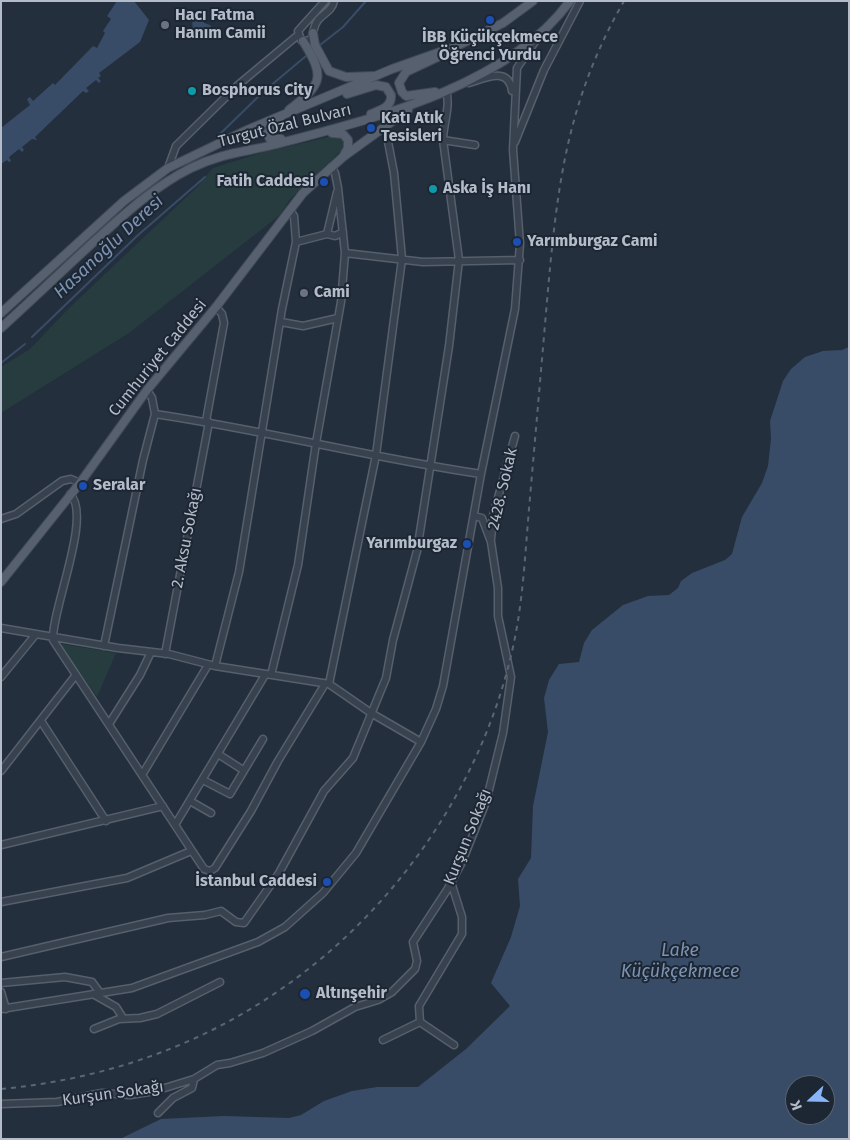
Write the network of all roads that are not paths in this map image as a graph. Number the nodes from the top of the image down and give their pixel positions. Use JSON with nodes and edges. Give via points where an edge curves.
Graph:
{"nodes":[{"id":1,"x":325,"y":1,"type":"edge"},
{"id":2,"x":334,"y":1,"type":"edge"},
{"id":3,"x":568,"y":1,"type":"edge"},
{"id":4,"x":580,"y":1,"type":"edge"},
{"id":5,"x":533,"y":2,"type":"edge"},
{"id":6,"x":303,"y":27,"type":"junction"},
{"id":7,"x":543,"y":31,"type":"junction"},
{"id":8,"x":312,"y":32,"type":"junction"},
{"id":9,"x":300,"y":38,"type":"junction"},
{"id":10,"x":457,"y":46,"type":"junction"},
{"id":11,"x":377,"y":76,"type":"junction"},
{"id":12,"x":446,"y":91,"type":"junction"},
{"id":13,"x":415,"y":104,"type":"junction"},
{"id":14,"x":514,"y":105,"type":"junction"},
{"id":15,"x":302,"y":107,"type":"junction"},
{"id":16,"x":284,"y":114,"type":"junction"},
{"id":17,"x":385,"y":126,"type":"junction"},
{"id":18,"x":340,"y":128,"type":"junction"},
{"id":19,"x":317,"y":134,"type":"junction"},
{"id":20,"x":443,"y":140,"type":"junction"},
{"id":21,"x":475,"y":145,"type":"dead end"},
{"id":22,"x":513,"y":150,"type":"junction"},
{"id":23,"x":343,"y":157,"type":"junction"},
{"id":24,"x":331,"y":167,"type":"junction"},
{"id":25,"x":168,"y":168,"type":"junction"},
{"id":26,"x":338,"y":188,"type":"junction"},
{"id":27,"x":290,"y":210,"type":"junction"},
{"id":28,"x":343,"y":232,"type":"junction"},
{"id":29,"x":327,"y":234,"type":"junction"},
{"id":30,"x":296,"y":242,"type":"junction"},
{"id":31,"x":345,"y":253,"type":"junction"},
{"id":32,"x":402,"y":259,"type":"junction"},
{"id":33,"x":459,"y":260,"type":"junction"},
{"id":34,"x":520,"y":260,"type":"junction"},
{"id":35,"x":216,"y":307,"type":"junction"},
{"id":36,"x":1,"y":313,"type":"edge"},
{"id":37,"x":338,"y":318,"type":"junction"},
{"id":38,"x":281,"y":322,"type":"junction"},
{"id":39,"x":1,"y":328,"type":"edge"},
{"id":40,"x":147,"y":390,"type":"junction"},
{"id":41,"x":155,"y":414,"type":"junction"},
{"id":42,"x":207,"y":422,"type":"junction"},
{"id":43,"x":262,"y":433,"type":"junction"},
{"id":44,"x":515,"y":436,"type":"dead end"},
{"id":45,"x":316,"y":443,"type":"junction"},
{"id":46,"x":376,"y":455,"type":"junction"},
{"id":47,"x":428,"y":466,"type":"junction"},
{"id":48,"x":481,"y":474,"type":"junction"},
{"id":49,"x":80,"y":483,"type":"junction"},
{"id":50,"x":70,"y":494,"type":"junction"},
{"id":51,"x":474,"y":516,"type":"junction"},
{"id":52,"x":1,"y":519,"type":"edge"},
{"id":53,"x":491,"y":542,"type":"junction"},
{"id":54,"x":1,"y":582,"type":"edge"},
{"id":55,"x":1,"y":628,"type":"edge"},
{"id":56,"x":36,"y":634,"type":"junction"},
{"id":57,"x":52,"y":638,"type":"junction"},
{"id":58,"x":104,"y":646,"type":"junction"},
{"id":59,"x":151,"y":652,"type":"junction"},
{"id":60,"x":164,"y":654,"type":"junction"},
{"id":61,"x":208,"y":664,"type":"junction"},
{"id":62,"x":215,"y":666,"type":"junction"},
{"id":63,"x":268,"y":675,"type":"junction"},
{"id":64,"x":75,"y":676,"type":"junction"},
{"id":65,"x":1,"y":678,"type":"edge"},
{"id":66,"x":327,"y":684,"type":"junction"},
{"id":67,"x":371,"y":713,"type":"junction"},
{"id":68,"x":41,"y":721,"type":"junction"},
{"id":69,"x":110,"y":724,"type":"junction"},
{"id":70,"x":262,"y":739,"type":"dead end"},
{"id":71,"x":421,"y":742,"type":"junction"},
{"id":72,"x":218,"y":754,"type":"junction"},
{"id":73,"x":243,"y":770,"type":"junction"},
{"id":74,"x":1,"y":771,"type":"edge"},
{"id":75,"x":142,"y":775,"type":"junction"},
{"id":76,"x":202,"y":780,"type":"junction"},
{"id":77,"x":190,"y":801,"type":"junction"},
{"id":78,"x":163,"y":806,"type":"junction"},
{"id":79,"x":212,"y":813,"type":"dead end"},
{"id":80,"x":106,"y":821,"type":"junction"},
{"id":81,"x":175,"y":825,"type":"junction"},
{"id":82,"x":1,"y":845,"type":"edge"},
{"id":83,"x":192,"y":851,"type":"junction"},
{"id":84,"x":451,"y":882,"type":"junction"},
{"id":85,"x":1,"y":902,"type":"edge"},
{"id":86,"x":1,"y":957,"type":"edge"},
{"id":87,"x":220,"y":982,"type":"dead end"},
{"id":88,"x":1,"y":983,"type":"edge"},
{"id":89,"x":1,"y":992,"type":"edge"},
{"id":90,"x":96,"y":994,"type":"junction"},
{"id":91,"x":4,"y":1009,"type":"edge"},
{"id":92,"x":123,"y":1018,"type":"junction"},
{"id":93,"x":420,"y":1022,"type":"junction"},
{"id":94,"x":94,"y":1029,"type":"dead end"},
{"id":95,"x":383,"y":1040,"type":"dead end"},
{"id":96,"x":454,"y":1045,"type":"dead end"},
{"id":97,"x":194,"y":1079,"type":"junction"},
{"id":98,"x":1,"y":1104,"type":"edge"},
{"id":99,"x":158,"y":1113,"type":"dead end"}],
"edges":[{"from":1,"to":6,"type":"street"},
{"from":2,"to":8,"type":"street"},
{"from":3,"to":7,"type":"main road","name":"Turgut Özal Bulvarı","via":[[558,18]]},
{"from":4,"to":22,"type":"street","via":[[541,78]]},
{"from":5,"to":10,"type":"main road","name":"Turgut Özal Bulvarı","via":[[503,23]]},
{"from":6,"to":8,"type":"street"},
{"from":6,"to":9,"type":"street"},
{"from":7,"to":12,"type":"main road","name":"Turgut Özal Bulvarı","via":[[490,68]]},
{"from":7,"to":14,"type":"street","via":[[517,68]]},
{"from":8,"to":9,"type":"street","via":[[309,41]]},
{"from":8,"to":11,"type":"main road","via":[[319,56],[329,72],[346,77]]},
{"from":9,"to":16,"type":"main road","via":[[317,65],[317,80],[310,93]]},
{"from":9,"to":25,"type":"street","via":[[238,85],[182,140],[176,146]]},
{"from":10,"to":11,"type":"main road","name":"Turgut Özal Bulvarı"},
{"from":10,"to":12,"type":"main road","via":[[406,72],[399,83],[406,96]]},
{"from":11,"to":15,"type":"main road","name":"Turgut Özal Bulvarı"},
{"from":12,"to":13,"type":"main road","name":"Turgut Özal Bulvarı"},
{"from":12,"to":14,"type":"street","via":[[502,75],[511,85]]},
{"from":12,"to":20,"type":"street"},
{"from":13,"to":17,"type":"main road","name":"Cumhuriyet Caddesi"},
{"from":13,"to":18,"type":"main road","name":"Turgut Özal Bulvarı"},
{"from":14,"to":22,"type":"street"},
{"from":15,"to":16,"type":"main road","name":"Turgut Özal Bulvarı"},
{"from":15,"to":18,"type":"main road","via":[[376,84],[389,90],[391,99],[387,107]]},
{"from":16,"to":19,"type":"main road","via":[[268,130],[270,139]]},
{"from":16,"to":25,"type":"main road","name":"Turgut Özal Bulvarı"},
{"from":17,"to":23,"type":"main road","name":"Cumhuriyet Caddesi"},
{"from":17,"to":32,"type":"street","via":[[394,173]]},
{"from":18,"to":19,"type":"main road","name":"Turgut Özal Bulvarı"},
{"from":19,"to":23,"type":"main road","via":[[346,136],[348,144]]},
{"from":19,"to":39,"type":"main road","name":"Turgut Özal Bulvarı","via":[[235,151],[177,176],[152,191]]},
{"from":20,"to":21,"type":"street"},
{"from":20,"to":33,"type":"street"},
{"from":22,"to":34,"type":"street"},
{"from":23,"to":24,"type":"main road","name":"Cumhuriyet Caddesi"},
{"from":24,"to":26,"type":"street"},
{"from":24,"to":27,"type":"main road","name":"Cumhuriyet Caddesi"},
{"from":25,"to":36,"type":"main road","name":"Turgut Özal Bulvarı","via":[[124,201]]},
{"from":26,"to":28,"type":"street"},
{"from":26,"to":29,"type":"street"},
{"from":27,"to":30,"type":"street","via":[[294,216]]},
{"from":27,"to":35,"type":"main road","name":"Cumhuriyet Caddesi"},
{"from":28,"to":29,"type":"street","via":[[335,236]]},
{"from":28,"to":31,"type":"street"},
{"from":29,"to":30,"type":"street"},
{"from":30,"to":38,"type":"street"},
{"from":31,"to":32,"type":"street"},
{"from":31,"to":37,"type":"street"},
{"from":32,"to":33,"type":"street"},
{"from":32,"to":46,"type":"street"},
{"from":33,"to":34,"type":"street"},
{"from":33,"to":47,"type":"street","via":[[449,346]]},
{"from":34,"to":48,"type":"street","via":[[515,309]]},
{"from":35,"to":40,"type":"main road","name":"Cumhuriyet Caddesi"},
{"from":35,"to":42,"type":"street","name":"2. Aksu Sokağı","via":[[224,323]]},
{"from":37,"to":38,"type":"street","via":[[303,326]]},
{"from":37,"to":45,"type":"street"},
{"from":38,"to":43,"type":"street"},
{"from":40,"to":41,"type":"street"},
{"from":40,"to":49,"type":"main road","name":"Cumhuriyet Caddesi"},
{"from":41,"to":42,"type":"street"},
{"from":41,"to":58,"type":"street"},
{"from":42,"to":43,"type":"street"},
{"from":42,"to":60,"type":"street","name":"2. Aksu Sokağı"},
{"from":43,"to":45,"type":"street"},
{"from":43,"to":62,"type":"street","via":[[239,572]]},
{"from":44,"to":53,"type":"street","name":"2428. Sokak","via":[[493,516]]},
{"from":45,"to":46,"type":"street"},
{"from":45,"to":63,"type":"street","via":[[298,565]]},
{"from":46,"to":47,"type":"street"},
{"from":46,"to":66,"type":"street"},
{"from":47,"to":48,"type":"street"},
{"from":47,"to":67,"type":"street","via":[[417,551],[386,678]]},
{"from":48,"to":51,"type":"street"},
{"from":49,"to":50,"type":"main road","name":"Cumhuriyet Caddesi"},
{"from":49,"to":52,"type":"street","via":[[71,479],[62,481],[16,514]]},
{"from":50,"to":54,"type":"main road","name":"Cumhuriyet Caddesi"},
{"from":50,"to":57,"type":"street","via":[[76,504],[74,546]]},
{"from":51,"to":53,"type":"street","name":"Kurşun Sokağı","via":[[482,518]]},
{"from":51,"to":71,"type":"street","via":[[439,700]]},
{"from":53,"to":84,"type":"street","name":"Kurşun Sokağı","via":[[498,588],[498,616],[512,677],[503,733],[486,802]]},
{"from":55,"to":56,"type":"street"},
{"from":56,"to":57,"type":"street"},
{"from":56,"to":65,"type":"street"},
{"from":57,"to":58,"type":"street"},
{"from":57,"to":64,"type":"street"},
{"from":58,"to":59,"type":"street"},
{"from":59,"to":60,"type":"street"},
{"from":59,"to":69,"type":"street"},
{"from":60,"to":61,"type":"street"},
{"from":61,"to":62,"type":"street"},
{"from":61,"to":75,"type":"street"},
{"from":62,"to":63,"type":"street"},
{"from":63,"to":66,"type":"street"},
{"from":63,"to":72,"type":"street"},
{"from":64,"to":68,"type":"street"},
{"from":64,"to":69,"type":"street"},
{"from":66,"to":67,"type":"street"},
{"from":66,"to":83,"type":"street","via":[[215,868],[210,871],[204,869]]},
{"from":67,"to":71,"type":"street"},
{"from":67,"to":86,"type":"street","via":[[353,758],[324,791],[279,872],[244,923],[236,922],[222,911],[204,916],[168,918]]},
{"from":68,"to":74,"type":"street"},
{"from":68,"to":80,"type":"street"},
{"from":69,"to":75,"type":"street"},
{"from":70,"to":73,"type":"street"},
{"from":71,"to":90,"type":"street","via":[[344,870],[313,903],[284,927],[258,942],[188,969],[132,988]]},
{"from":72,"to":73,"type":"street"},
{"from":72,"to":76,"type":"street"},
{"from":73,"to":76,"type":"street","via":[[230,794]]},
{"from":75,"to":78,"type":"street"},
{"from":76,"to":77,"type":"street"},
{"from":77,"to":79,"type":"street"},
{"from":77,"to":81,"type":"street"},
{"from":78,"to":80,"type":"street"},
{"from":78,"to":81,"type":"street"},
{"from":80,"to":82,"type":"street"},
{"from":81,"to":83,"type":"street"},
{"from":83,"to":85,"type":"street","via":[[127,878]]},
{"from":84,"to":93,"type":"street","via":[[462,917],[462,934],[419,1006]]},
{"from":84,"to":97,"type":"street","name":"Kurşun Sokağı","via":[[413,942],[417,961],[415,969],[392,992],[263,1053],[218,1065]]},
{"from":87,"to":92,"type":"street","via":[[157,1014]]},
{"from":88,"to":90,"type":"street","via":[[65,977],[92,982]]},
{"from":89,"to":91,"type":"street"},
{"from":90,"to":91,"type":"street"},
{"from":90,"to":92,"type":"street","via":[[116,1007]]},
{"from":92,"to":94,"type":"street"},
{"from":93,"to":95,"type":"street"},
{"from":93,"to":96,"type":"street"},
{"from":97,"to":98,"type":"street","name":"Kurşun Sokağı","via":[[138,1094],[102,1093],[57,1102]]},
{"from":97,"to":99,"type":"street","name":"Kurşun Sokağı","via":[[192,1088],[173,1098]]}]}
